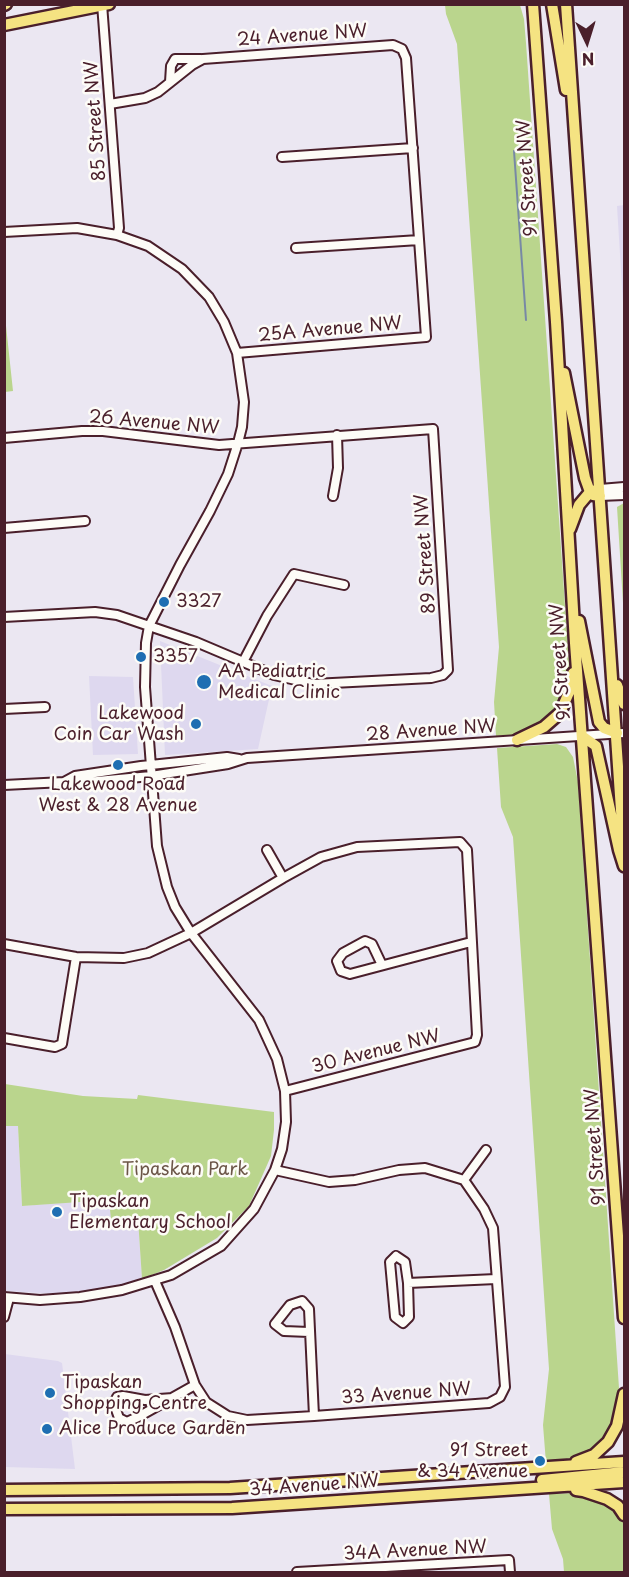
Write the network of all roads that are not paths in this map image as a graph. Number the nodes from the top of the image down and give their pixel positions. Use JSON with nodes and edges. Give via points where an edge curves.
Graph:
{"nodes":[{"id":1,"x":524,"y":4,"type":"edge"},
{"id":2,"x":533,"y":4,"type":"edge"},
{"id":3,"x":552,"y":4,"type":"edge"},
{"id":4,"x":566,"y":4,"type":"edge"},
{"id":5,"x":573,"y":4,"type":"edge"},
{"id":6,"x":104,"y":5,"type":"edge"},
{"id":7,"x":4,"y":25,"type":"edge"},
{"id":8,"x":535,"y":27,"type":"junction"},
{"id":9,"x":569,"y":53,"type":"junction"},
{"id":10,"x":202,"y":59,"type":"junction"},
{"id":11,"x":170,"y":84,"type":"junction"},
{"id":12,"x":110,"y":104,"type":"junction"},
{"id":13,"x":574,"y":127,"type":"junction"},
{"id":14,"x":413,"y":148,"type":"junction"},
{"id":15,"x":282,"y":157,"type":"dead end"},
{"id":16,"x":4,"y":232,"type":"edge"},
{"id":17,"x":117,"y":235,"type":"junction"},
{"id":18,"x":419,"y":240,"type":"junction"},
{"id":19,"x":296,"y":248,"type":"dead end"},
{"id":20,"x":556,"y":322,"type":"junction"},
{"id":21,"x":237,"y":353,"type":"junction"},
{"id":22,"x":433,"y":429,"type":"joint"},
{"id":23,"x":337,"y":435,"type":"junction"},
{"id":24,"x":4,"y":438,"type":"edge"},
{"id":25,"x":238,"y":443,"type":"junction"},
{"id":26,"x":624,"y":487,"type":"edge"},
{"id":27,"x":597,"y":492,"type":"junction"},
{"id":28,"x":624,"y":495,"type":"edge"},
{"id":29,"x":333,"y":496,"type":"dead end"},
{"id":30,"x":85,"y":521,"type":"dead end"},
{"id":31,"x":4,"y":528,"type":"edge"},
{"id":32,"x":570,"y":564,"type":"junction"},
{"id":33,"x":344,"y":585,"type":"dead end"},
{"id":34,"x":573,"y":597,"type":"junction"},
{"id":35,"x":4,"y":617,"type":"edge"},
{"id":36,"x":149,"y":626,"type":"junction"},
{"id":37,"x":575,"y":643,"type":"junction"},
{"id":38,"x":243,"y":662,"type":"junction"},
{"id":39,"x":612,"y":672,"type":"junction"},
{"id":40,"x":624,"y":704,"type":"edge"},
{"id":41,"x":45,"y":707,"type":"dead end"},
{"id":42,"x":4,"y":709,"type":"edge"},
{"id":43,"x":621,"y":733,"type":"edge"},
{"id":44,"x":582,"y":736,"type":"junction"},
{"id":45,"x":517,"y":740,"type":"junction"},
{"id":46,"x":239,"y":759,"type":"junction"},
{"id":47,"x":151,"y":765,"type":"junction"},
{"id":48,"x":151,"y":776,"type":"junction"},
{"id":49,"x":64,"y":782,"type":"junction"},
{"id":50,"x":4,"y":785,"type":"edge"},
{"id":51,"x":624,"y":792,"type":"edge"},
{"id":52,"x":621,"y":808,"type":"junction"},
{"id":53,"x":267,"y":850,"type":"dead end"},
{"id":54,"x":624,"y":854,"type":"edge"},
{"id":55,"x":624,"y":866,"type":"edge"},
{"id":56,"x":283,"y":878,"type":"junction"},
{"id":57,"x":192,"y":933,"type":"junction"},
{"id":58,"x":471,"y":942,"type":"junction"},
{"id":59,"x":4,"y":944,"type":"edge"},
{"id":60,"x":76,"y":957,"type":"junction"},
{"id":61,"x":382,"y":965,"type":"junction"},
{"id":62,"x":4,"y":1038,"type":"edge"},
{"id":63,"x":285,"y":1091,"type":"junction"},
{"id":64,"x":486,"y":1150,"type":"dead end"},
{"id":65,"x":275,"y":1170,"type":"junction"},
{"id":66,"x":464,"y":1180,"type":"junction"},
{"id":67,"x":619,"y":1245,"type":"junction"},
{"id":68,"x":496,"y":1279,"type":"junction"},
{"id":69,"x":155,"y":1281,"type":"junction"},
{"id":70,"x":408,"y":1283,"type":"junction"},
{"id":71,"x":624,"y":1283,"type":"edge"},
{"id":72,"x":7,"y":1297,"type":"edge"},
{"id":73,"x":4,"y":1317,"type":"edge"},
{"id":74,"x":624,"y":1318,"type":"edge"},
{"id":75,"x":309,"y":1332,"type":"junction"},
{"id":76,"x":195,"y":1385,"type":"junction"},
{"id":77,"x":624,"y":1394,"type":"edge"},
{"id":78,"x":172,"y":1398,"type":"junction"},
{"id":79,"x":314,"y":1416,"type":"junction"},
{"id":80,"x":624,"y":1462,"type":"edge"},
{"id":81,"x":554,"y":1467,"type":"junction"},
{"id":82,"x":624,"y":1472,"type":"edge"},
{"id":83,"x":624,"y":1482,"type":"edge"},
{"id":84,"x":4,"y":1490,"type":"edge"},
{"id":85,"x":492,"y":1490,"type":"junction"},
{"id":86,"x":4,"y":1509,"type":"edge"},
{"id":87,"x":624,"y":1515,"type":"edge"},
{"id":88,"x":416,"y":1570,"type":"edge"},
{"id":89,"x":322,"y":1571,"type":"edge"},
{"id":90,"x":297,"y":1572,"type":"edge"},
{"id":91,"x":510,"y":1572,"type":"edge"}],
"edges":[{"from":1,"to":8,"type":"main road"},
{"from":2,"to":8,"type":"main road","name":"91 Street NW"},
{"from":3,"to":13,"type":"main road"},
{"from":4,"to":9,"type":"main road"},
{"from":5,"to":9,"type":"main road"},
{"from":6,"to":7,"type":"main road"},
{"from":6,"to":12,"type":"street","name":"85 Street NW"},
{"from":8,"to":20,"type":"main road","name":"91 Street NW"},
{"from":9,"to":13,"type":"main road"},
{"from":10,"to":11,"type":"street"},
{"from":10,"to":11,"type":"street","name":"24 Avenue NW","via":[[175,59]]},
{"from":10,"to":14,"type":"street","name":"24 Avenue NW","via":[[393,45],[402,49],[406,58]]},
{"from":11,"to":12,"type":"street","via":[[145,99]]},
{"from":12,"to":17,"type":"street","name":"85 Street NW"},
{"from":13,"to":27,"type":"main road"},
{"from":14,"to":15,"type":"street"},
{"from":14,"to":18,"type":"street"},
{"from":16,"to":17,"type":"street","via":[[77,228]]},
{"from":17,"to":21,"type":"street","via":[[148,246],[191,277],[209,297]]},
{"from":18,"to":19,"type":"street"},
{"from":18,"to":21,"type":"street","name":"25A Avenue NW","via":[[426,337]]},
{"from":20,"to":27,"type":"main road","via":[[582,466]]},
{"from":20,"to":32,"type":"main road","name":"91 Street NW"},
{"from":21,"to":25,"type":"street","via":[[244,402]]},
{"from":22,"to":23,"type":"street","name":"26 Avenue NW"},
{"from":22,"to":38,"type":"street","name":"89 Street NW","via":[[448,670],[443,675],[421,678],[312,684]]},
{"from":23,"to":25,"type":"street","name":"26 Avenue NW"},
{"from":23,"to":29,"type":"street","via":[[338,468]]},
{"from":24,"to":25,"type":"street","name":"26 Avenue NW","via":[[103,431],[219,445]]},
{"from":25,"to":36,"type":"street","via":[[228,474]]},
{"from":26,"to":27,"type":"street"},
{"from":27,"to":28,"type":"street"},
{"from":27,"to":32,"type":"main road","via":[[579,505],[573,518]]},
{"from":27,"to":39,"type":"main road"},
{"from":30,"to":31,"type":"street"},
{"from":32,"to":34,"type":"main road","name":"91 Street NW"},
{"from":33,"to":38,"type":"street","via":[[294,574]]},
{"from":34,"to":37,"type":"main road","name":"91 Street NW"},
{"from":34,"to":43,"type":"main road","via":[[599,722],[604,728]]},
{"from":35,"to":36,"type":"street","via":[[95,612]]},
{"from":36,"to":38,"type":"street"},
{"from":36,"to":47,"type":"street","via":[[145,687]]},
{"from":37,"to":44,"type":"main road","name":"91 Street NW"},
{"from":37,"to":45,"type":"main road","via":[[572,682],[560,713],[544,727]]},
{"from":39,"to":40,"type":"main road"},
{"from":39,"to":43,"type":"main road"},
{"from":41,"to":42,"type":"street"},
{"from":43,"to":44,"type":"street","name":"28 Avenue NW"},
{"from":43,"to":52,"type":"main road"},
{"from":44,"to":45,"type":"street","name":"28 Avenue NW"},
{"from":44,"to":55,"type":"main road","via":[[596,746]]},
{"from":44,"to":67,"type":"main road","name":"91 Street NW"},
{"from":45,"to":46,"type":"street","name":"28 Avenue NW"},
{"from":46,"to":47,"type":"street","name":"28 Avenue NW"},
{"from":46,"to":48,"type":"street","name":"28 Avenue NW"},
{"from":47,"to":48,"type":"street"},
{"from":47,"to":49,"type":"street","name":"28 Avenue NW","via":[[75,776]]},
{"from":48,"to":49,"type":"street","name":"28 Avenue NW"},
{"from":48,"to":57,"type":"street","via":[[162,871],[174,907]]},
{"from":49,"to":50,"type":"street","name":"28 Avenue NW"},
{"from":51,"to":52,"type":"main road"},
{"from":52,"to":54,"type":"main road"},
{"from":53,"to":56,"type":"street"},
{"from":56,"to":57,"type":"street"},
{"from":56,"to":58,"type":"street","via":[[321,857],[357,847],[460,842],[466,850]]},
{"from":57,"to":60,"type":"street","via":[[148,953],[124,958]]},
{"from":57,"to":63,"type":"street","via":[[259,1020],[277,1059]]},
{"from":58,"to":61,"type":"street"},
{"from":58,"to":63,"type":"street","name":"30 Avenue NW","via":[[475,1042]]},
{"from":59,"to":60,"type":"street"},
{"from":60,"to":62,"type":"street","via":[[60,1046]]},
{"from":61,"to":61,"type":"street","via":[[372,944],[365,942],[343,953],[337,961],[341,971],[348,974]]},
{"from":63,"to":65,"type":"street","via":[[286,1122]]},
{"from":64,"to":66,"type":"street"},
{"from":65,"to":66,"type":"street","via":[[329,1182],[425,1168]]},
{"from":65,"to":69,"type":"street","via":[[254,1209],[221,1246]]},
{"from":66,"to":68,"type":"street","via":[[493,1228]]},
{"from":67,"to":71,"type":"main road"},
{"from":67,"to":74,"type":"main road","name":"91 Street NW"},
{"from":68,"to":70,"type":"street"},
{"from":68,"to":79,"type":"street","name":"33 Avenue NW","via":[[505,1387],[500,1397],[489,1402]]},
{"from":69,"to":72,"type":"street","via":[[80,1298]]},
{"from":69,"to":76,"type":"street"},
{"from":70,"to":70,"type":"street","via":[[409,1317],[403,1323],[395,1317],[390,1262],[396,1256],[405,1262]]},
{"from":72,"to":73,"type":"street"},
{"from":75,"to":75,"type":"street","via":[[309,1310],[302,1300],[290,1305],[275,1324],[284,1331]]},
{"from":75,"to":79,"type":"street"},
{"from":76,"to":78,"type":"street"},
{"from":76,"to":79,"type":"street","name":"33 Avenue NW","via":[[206,1402],[228,1416],[247,1420]]},
{"from":77,"to":81,"type":"main road","via":[[617,1426],[608,1442],[594,1455]]},
{"from":78,"to":78,"type":"street","via":[[127,1422],[121,1421],[114,1404],[117,1397],[123,1396],[145,1400]]},
{"from":80,"to":81,"type":"main road","name":"34 Avenue NW"},
{"from":81,"to":84,"type":"main road","name":"34 Avenue NW","via":[[230,1488]]},
{"from":82,"to":85,"type":"main road","via":[[533,1481]]},
{"from":83,"to":85,"type":"main road","name":"34 Avenue NW"},
{"from":85,"to":86,"type":"main road","name":"34 Avenue NW","via":[[232,1508]]},
{"from":85,"to":87,"type":"main road","via":[[584,1491],[607,1499]]},
{"from":88,"to":89,"type":"street","name":"34A Avenue NW"},
{"from":88,"to":91,"type":"street","name":"34A Avenue NW","via":[[509,1560]]},
{"from":89,"to":90,"type":"street","name":"34A Avenue NW"}]}
